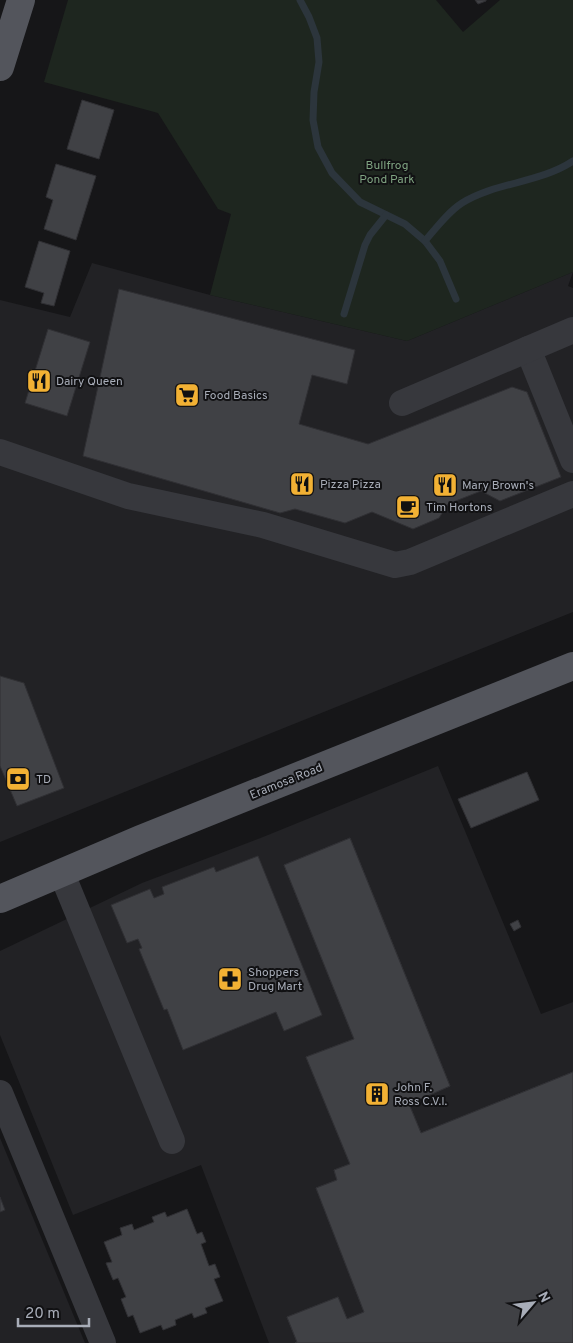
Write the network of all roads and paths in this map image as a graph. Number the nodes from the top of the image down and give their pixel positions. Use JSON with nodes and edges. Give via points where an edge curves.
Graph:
{"nodes":[{"id":1,"x":21,"y":0,"type":"edge"},
{"id":2,"x":0,"y":67,"type":"edge"},
{"id":3,"x":573,"y":330,"type":"edge"},
{"id":4,"x":528,"y":349,"type":"junction"},
{"id":5,"x":402,"y":403,"type":"dead end"},
{"id":6,"x":0,"y":452,"type":"edge"},
{"id":7,"x":573,"y":460,"type":"edge"},
{"id":8,"x":573,"y":494,"type":"edge"},
{"id":9,"x":573,"y":666,"type":"edge"},
{"id":10,"x":62,"y":874,"type":"junction"},
{"id":11,"x":1,"y":896,"type":"edge"},
{"id":12,"x":0,"y":1093,"type":"edge"},
{"id":13,"x":172,"y":1141,"type":"dead end"},
{"id":14,"x":103,"y":1343,"type":"edge"}],
"edges":[{"from":1,"to":2,"type":"main road"},
{"from":3,"to":4,"type":"lane"},
{"from":4,"to":5,"type":"lane"},
{"from":4,"to":7,"type":"lane"},
{"from":6,"to":8,"type":"lane","via":[[128,496],[263,525],[395,565],[410,562]]},
{"from":9,"to":10,"type":"main road","name":"Eramosa Road","via":[[141,839]]},
{"from":10,"to":11,"type":"main road","name":"Eramosa Road"},
{"from":10,"to":13,"type":"lane"},
{"from":12,"to":14,"type":"lane"}]}
